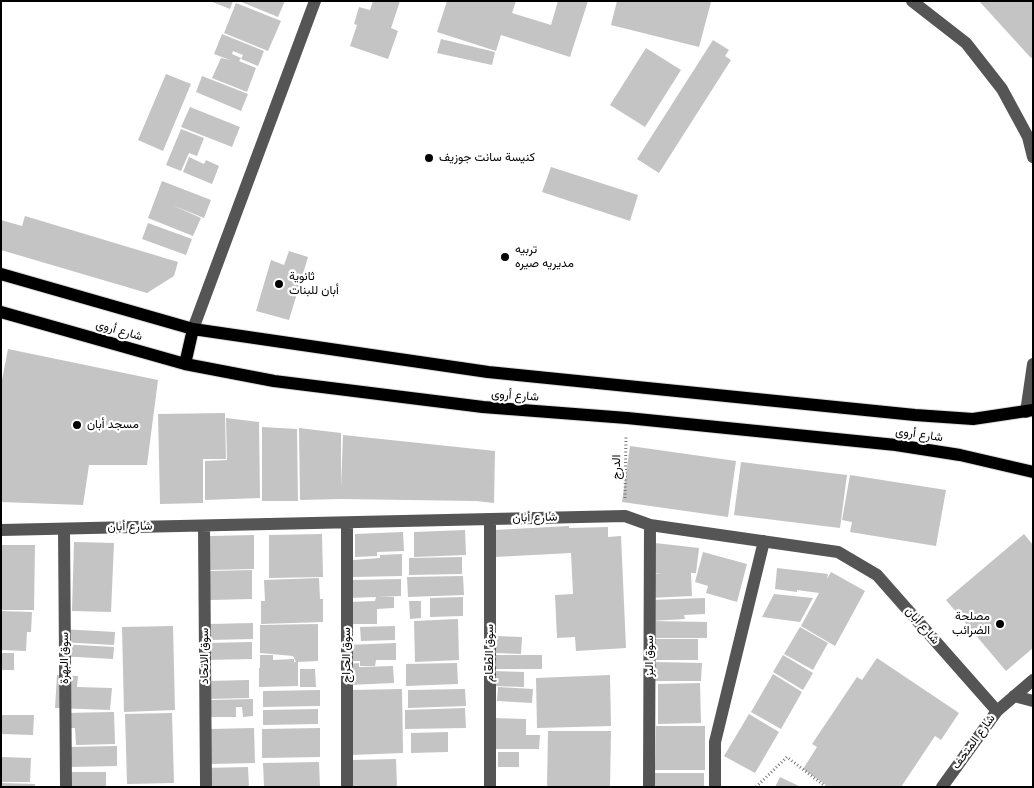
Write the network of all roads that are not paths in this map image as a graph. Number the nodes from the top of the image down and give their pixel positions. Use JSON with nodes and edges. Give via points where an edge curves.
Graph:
{"nodes":[{"id":1,"x":314,"y":1,"type":"edge"},
{"id":2,"x":912,"y":1,"type":"edge"},
{"id":3,"x":1033,"y":157,"type":"edge"},
{"id":4,"x":1,"y":274,"type":"edge"},
{"id":5,"x":1,"y":312,"type":"edge"},
{"id":6,"x":193,"y":329,"type":"junction"},
{"id":7,"x":185,"y":364,"type":"junction"},
{"id":8,"x":1033,"y":364,"type":"edge"},
{"id":9,"x":1029,"y":411,"type":"edge"},
{"id":10,"x":1033,"y":472,"type":"edge"},
{"id":11,"x":490,"y":519,"type":"junction"},
{"id":12,"x":347,"y":523,"type":"junction"},
{"id":13,"x":650,"y":525,"type":"junction"},
{"id":14,"x":204,"y":526,"type":"junction"},
{"id":15,"x":64,"y":529,"type":"junction"},
{"id":16,"x":1,"y":530,"type":"edge"},
{"id":17,"x":764,"y":541,"type":"junction"},
{"id":18,"x":1033,"y":680,"type":"edge"},
{"id":19,"x":1014,"y":696,"type":"junction"},
{"id":20,"x":1033,"y":700,"type":"edge"},
{"id":21,"x":997,"y":712,"type":"junction"},
{"id":22,"x":66,"y":787,"type":"edge"},
{"id":23,"x":206,"y":787,"type":"edge"},
{"id":24,"x":347,"y":787,"type":"edge"},
{"id":25,"x":490,"y":787,"type":"edge"},
{"id":26,"x":649,"y":787,"type":"edge"},
{"id":27,"x":715,"y":787,"type":"edge"},
{"id":28,"x":942,"y":787,"type":"edge"}],
"edges":[{"from":1,"to":6,"type":"street"},
{"from":2,"to":3,"type":"street","via":[[966,43],[1002,89],[1028,137]]},
{"from":4,"to":6,"type":"main road","name":"شارع أروى"},
{"from":5,"to":7,"type":"main road","name":"شارع أروى"},
{"from":6,"to":7,"type":"main road"},
{"from":6,"to":9,"type":"main road","name":"شارع أروى","via":[[488,372],[915,415],[973,419]]},
{"from":7,"to":10,"type":"main road","name":"شارع أروى","via":[[274,382],[493,408],[896,445]]},
{"from":8,"to":9,"type":"street"},
{"from":11,"to":12,"type":"street","name":"شارع أبان"},
{"from":11,"to":13,"type":"street","name":"شارع أبان","via":[[625,516]]},
{"from":11,"to":25,"type":"street","name":"سوق الطعام"},
{"from":12,"to":14,"type":"street","name":"شارع أبان"},
{"from":12,"to":24,"type":"street","name":"سوق الحراج"},
{"from":13,"to":17,"type":"street","name":"شارع أبان"},
{"from":13,"to":26,"type":"street","name":"سوق البز"},
{"from":14,"to":15,"type":"street","name":"شارع أبان"},
{"from":14,"to":23,"type":"street","name":"سوق الاتحاد"},
{"from":15,"to":16,"type":"street","name":"شارع أبان"},
{"from":15,"to":22,"type":"street","name":"سوق البهرة"},
{"from":17,"to":21,"type":"street","name":"شارع أبان","via":[[838,552],[877,575]]},
{"from":17,"to":27,"type":"street","via":[[716,742]]},
{"from":18,"to":19,"type":"street","name":"شارع المتحف"},
{"from":19,"to":20,"type":"street"},
{"from":19,"to":21,"type":"street","name":"شارع المتحف"},
{"from":21,"to":28,"type":"street","name":"شارع المتحف"}]}
